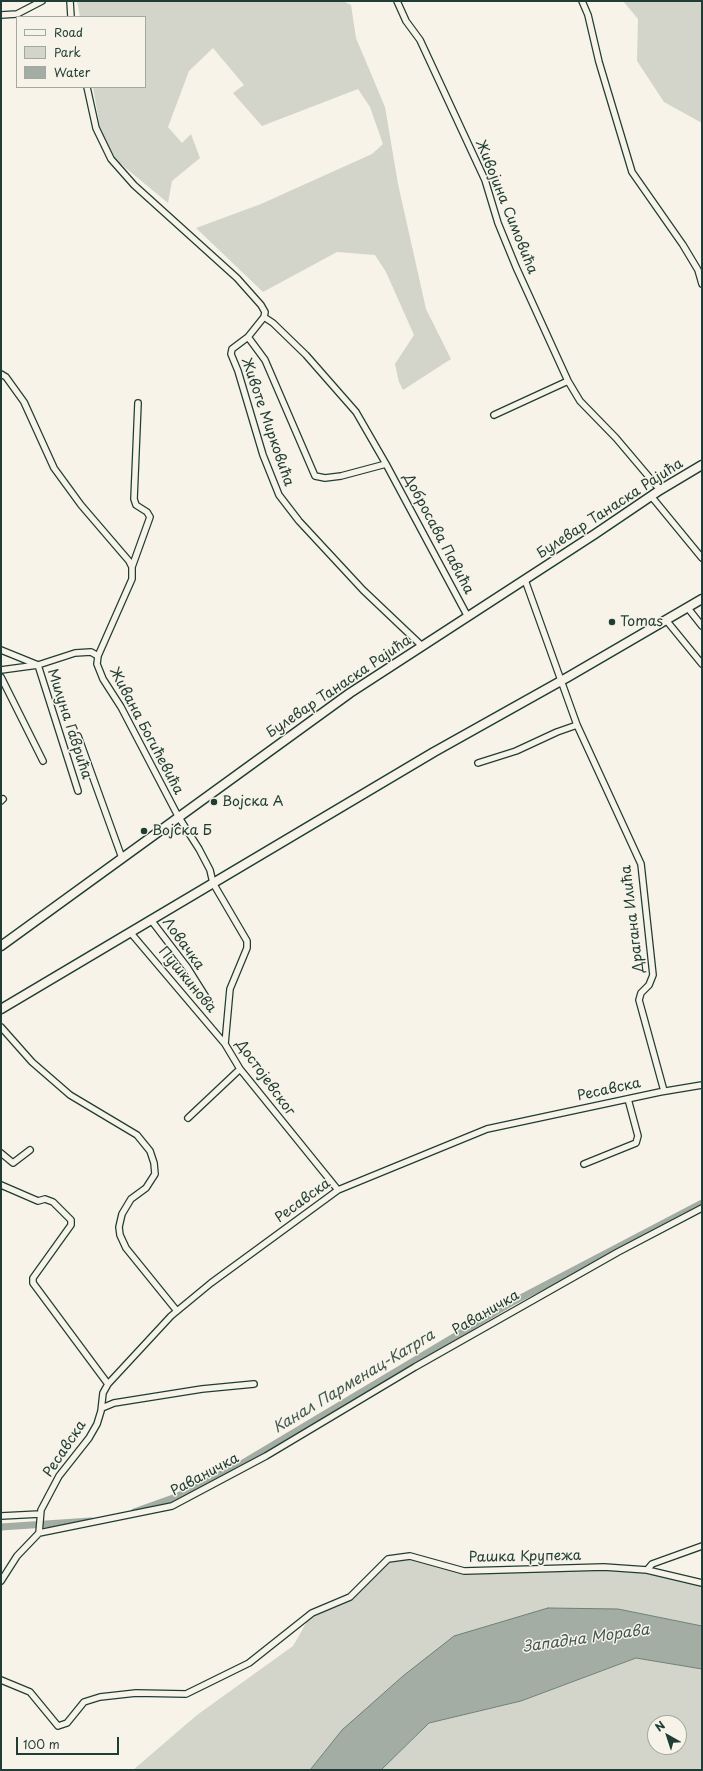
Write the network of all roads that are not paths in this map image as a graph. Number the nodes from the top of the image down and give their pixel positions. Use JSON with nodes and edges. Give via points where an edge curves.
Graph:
{"nodes":[{"id":1,"x":42,"y":1,"type":"edge"},
{"id":2,"x":70,"y":1,"type":"edge"},
{"id":3,"x":397,"y":1,"type":"edge"},
{"id":4,"x":582,"y":1,"type":"edge"},
{"id":5,"x":1,"y":15,"type":"edge"},
{"id":6,"x":72,"y":16,"type":"edge"},
{"id":7,"x":87,"y":88,"type":"edge"},
{"id":8,"x":702,"y":284,"type":"edge"},
{"id":9,"x":264,"y":318,"type":"junction"},
{"id":10,"x":248,"y":337,"type":"junction"},
{"id":11,"x":1,"y":374,"type":"edge"},
{"id":12,"x":568,"y":381,"type":"junction"},
{"id":13,"x":138,"y":403,"type":"dead end"},
{"id":14,"x":494,"y":415,"type":"dead end"},
{"id":15,"x":386,"y":464,"type":"junction"},
{"id":16,"x":702,"y":465,"type":"edge"},
{"id":17,"x":660,"y":490,"type":"junction"},
{"id":18,"x":651,"y":496,"type":"junction"},
{"id":19,"x":702,"y":558,"type":"edge"},
{"id":20,"x":132,"y":567,"type":"junction"},
{"id":21,"x":524,"y":580,"type":"junction"},
{"id":22,"x":702,"y":598,"type":"edge"},
{"id":23,"x":687,"y":607,"type":"junction"},
{"id":24,"x":468,"y":617,"type":"junction"},
{"id":25,"x":666,"y":620,"type":"junction"},
{"id":26,"x":702,"y":626,"type":"edge"},
{"id":27,"x":422,"y":646,"type":"junction"},
{"id":28,"x":1,"y":650,"type":"edge"},
{"id":29,"x":98,"y":656,"type":"junction"},
{"id":30,"x":702,"y":664,"type":"edge"},
{"id":31,"x":38,"y":665,"type":"junction"},
{"id":32,"x":1,"y":670,"type":"edge"},
{"id":33,"x":1,"y":677,"type":"edge"},
{"id":34,"x":560,"y":681,"type":"junction"},
{"id":35,"x":577,"y":725,"type":"junction"},
{"id":36,"x":78,"y":736,"type":"dead end"},
{"id":37,"x":43,"y":761,"type":"dead end"},
{"id":38,"x":478,"y":763,"type":"dead end"},
{"id":39,"x":78,"y":791,"type":"dead end"},
{"id":40,"x":178,"y":816,"type":"junction"},
{"id":41,"x":122,"y":858,"type":"junction"},
{"id":42,"x":212,"y":883,"type":"junction"},
{"id":43,"x":151,"y":920,"type":"junction"},
{"id":44,"x":130,"y":932,"type":"junction"},
{"id":45,"x":1,"y":946,"type":"edge"},
{"id":46,"x":209,"y":1002,"type":"dead end"},
{"id":47,"x":1,"y":1009,"type":"edge"},
{"id":48,"x":1,"y":1027,"type":"edge"},
{"id":49,"x":225,"y":1044,"type":"junction"},
{"id":50,"x":240,"y":1069,"type":"junction"},
{"id":51,"x":702,"y":1085,"type":"edge"},
{"id":52,"x":664,"y":1091,"type":"junction"},
{"id":53,"x":628,"y":1099,"type":"junction"},
{"id":54,"x":188,"y":1118,"type":"dead end"},
{"id":55,"x":30,"y":1150,"type":"dead end"},
{"id":56,"x":1,"y":1153,"type":"edge"},
{"id":57,"x":584,"y":1164,"type":"dead end"},
{"id":58,"x":1,"y":1185,"type":"edge"},
{"id":59,"x":338,"y":1190,"type":"junction"},
{"id":60,"x":702,"y":1208,"type":"edge"},
{"id":61,"x":177,"y":1311,"type":"junction"},
{"id":62,"x":108,"y":1384,"type":"junction"},
{"id":63,"x":254,"y":1384,"type":"dead end"},
{"id":64,"x":102,"y":1408,"type":"junction"},
{"id":65,"x":1,"y":1516,"type":"edge"},
{"id":66,"x":39,"y":1517,"type":"junction"},
{"id":67,"x":39,"y":1531,"type":"junction"},
{"id":68,"x":702,"y":1546,"type":"edge"},
{"id":69,"x":647,"y":1570,"type":"junction"},
{"id":70,"x":1,"y":1581,"type":"edge"},
{"id":71,"x":702,"y":1583,"type":"edge"},
{"id":72,"x":1,"y":1680,"type":"edge"}],
"edges":[{"from":1,"to":5,"type":"street","via":[[17,14]]},
{"from":2,"to":6,"type":"street"},
{"from":3,"to":12,"type":"street","name":"Живојина Симовића","via":[[406,21],[420,40],[485,180],[498,223],[516,268]]},
{"from":4,"to":8,"type":"street","via":[[632,172],[683,245],[698,270]]},
{"from":7,"to":9,"type":"street","via":[[96,128],[111,159],[134,185],[237,278],[261,305]]},
{"from":9,"to":10,"type":"street","name":"Животе Мирковића"},
{"from":9,"to":15,"type":"street","name":"Добросава Павића","via":[[274,323],[306,355],[356,412]]},
{"from":10,"to":15,"type":"street","name":"Добросава Павића","via":[[265,360],[315,476],[341,476]]},
{"from":10,"to":27,"type":"street","name":"Животе Мирковића","via":[[232,350],[231,354],[263,455],[279,495],[363,590]]},
{"from":11,"to":20,"type":"street","via":[[24,402],[54,468]]},
{"from":12,"to":14,"type":"street"},
{"from":12,"to":17,"type":"street","name":"Живојина Симовића","via":[[580,400]]},
{"from":13,"to":20,"type":"street","name":"Живана Богићевића","via":[[134,499],[136,505],[150,517]]},
{"from":15,"to":24,"type":"street","name":"Добросава Павића"},
{"from":16,"to":17,"type":"main road","name":"Булевар Танаска Рајића"},
{"from":17,"to":18,"type":"main road","name":"Булевар Танаска Рајића"},
{"from":18,"to":19,"type":"street"},
{"from":18,"to":21,"type":"main road","name":"Булевар Танаска Рајића"},
{"from":20,"to":29,"type":"street","name":"Живана Богићевића","via":[[132,579]]},
{"from":21,"to":24,"type":"main road","name":"Булевар Танаска Рајића"},
{"from":21,"to":34,"type":"street"},
{"from":22,"to":23,"type":"main road"},
{"from":23,"to":25,"type":"main road"},
{"from":23,"to":26,"type":"street"},
{"from":24,"to":27,"type":"main road","name":"Булевар Танаска Рајића"},
{"from":25,"to":30,"type":"street"},
{"from":25,"to":34,"type":"main road"},
{"from":27,"to":40,"type":"main road","name":"Булевар Танаска Рајића","via":[[350,692]]},
{"from":28,"to":31,"type":"street","name":"Милуна Гаврића"},
{"from":29,"to":31,"type":"street","name":"Милуна Гаврића","via":[[91,652],[75,653]]},
{"from":29,"to":40,"type":"street","name":"Живана Богићевића","via":[[97,664],[103,679],[121,707]]},
{"from":31,"to":32,"type":"street","name":"Милуна Гаврића"},
{"from":31,"to":39,"type":"street","name":"Милуна Гаврића"},
{"from":33,"to":37,"type":"street"},
{"from":34,"to":35,"type":"street","name":"Драгана Илића"},
{"from":34,"to":42,"type":"main road"},
{"from":35,"to":38,"type":"street","via":[[516,751]]},
{"from":35,"to":52,"type":"street","name":"Драгана Илића","via":[[641,864],[653,975],[650,985],[641,993],[639,1000]]},
{"from":36,"to":41,"type":"street"},
{"from":40,"to":41,"type":"main road","name":"Булевар Танаска Рајића"},
{"from":40,"to":42,"type":"street","name":"Достојевског","via":[[210,870]]},
{"from":41,"to":45,"type":"main road","name":"Булевар Танаска Рајића"},
{"from":42,"to":43,"type":"main road"},
{"from":42,"to":49,"type":"street","name":"Достојевског","via":[[243,933],[247,948],[230,989]]},
{"from":43,"to":44,"type":"main road"},
{"from":43,"to":46,"type":"street","name":"Ловачка","via":[[187,967]]},
{"from":44,"to":47,"type":"main road"},
{"from":44,"to":49,"type":"street","name":"Пушкинова"},
{"from":48,"to":61,"type":"street","via":[[32,1062],[70,1095],[137,1135],[150,1151],[155,1174],[146,1188],[131,1198],[122,1214],[120,1235],[126,1248]]},
{"from":49,"to":50,"type":"street","name":"Достојевског"},
{"from":50,"to":54,"type":"street"},
{"from":50,"to":59,"type":"street","name":"Достојевског"},
{"from":51,"to":52,"type":"street","name":"Ресавска"},
{"from":52,"to":53,"type":"street","name":"Ресавска"},
{"from":53,"to":57,"type":"street","via":[[638,1136],[636,1144]]},
{"from":53,"to":59,"type":"street","name":"Ресавска","via":[[487,1129]]},
{"from":55,"to":56,"type":"street","via":[[13,1163]]},
{"from":58,"to":62,"type":"street","via":[[38,1201],[44,1199],[53,1202],[72,1220],[33,1278],[33,1283]]},
{"from":59,"to":61,"type":"street","name":"Ресавска"},
{"from":60,"to":67,"type":"street","name":"Раваничка","via":[[618,1252],[415,1367],[266,1456],[172,1506]]},
{"from":61,"to":62,"type":"street","name":"Ресавска"},
{"from":62,"to":64,"type":"street","name":"Ресавска","via":[[103,1393]]},
{"from":63,"to":64,"type":"street","via":[[176,1393],[114,1403]]},
{"from":64,"to":66,"type":"street","name":"Ресавска","via":[[89,1438],[59,1476]]},
{"from":65,"to":66,"type":"street"},
{"from":66,"to":67,"type":"street"},
{"from":67,"to":70,"type":"street","via":[[17,1556]]},
{"from":68,"to":69,"type":"street","via":[[652,1564]]},
{"from":69,"to":71,"type":"street","name":"Рашка Крупежа"},
{"from":69,"to":72,"type":"street","name":"Рашка Крупежа","via":[[604,1567],[464,1571],[410,1556],[388,1559],[350,1597],[312,1613],[249,1663],[186,1694],[123,1693],[84,1702],[72,1719],[62,1726],[58,1726],[52,1720],[30,1692]]}]}
